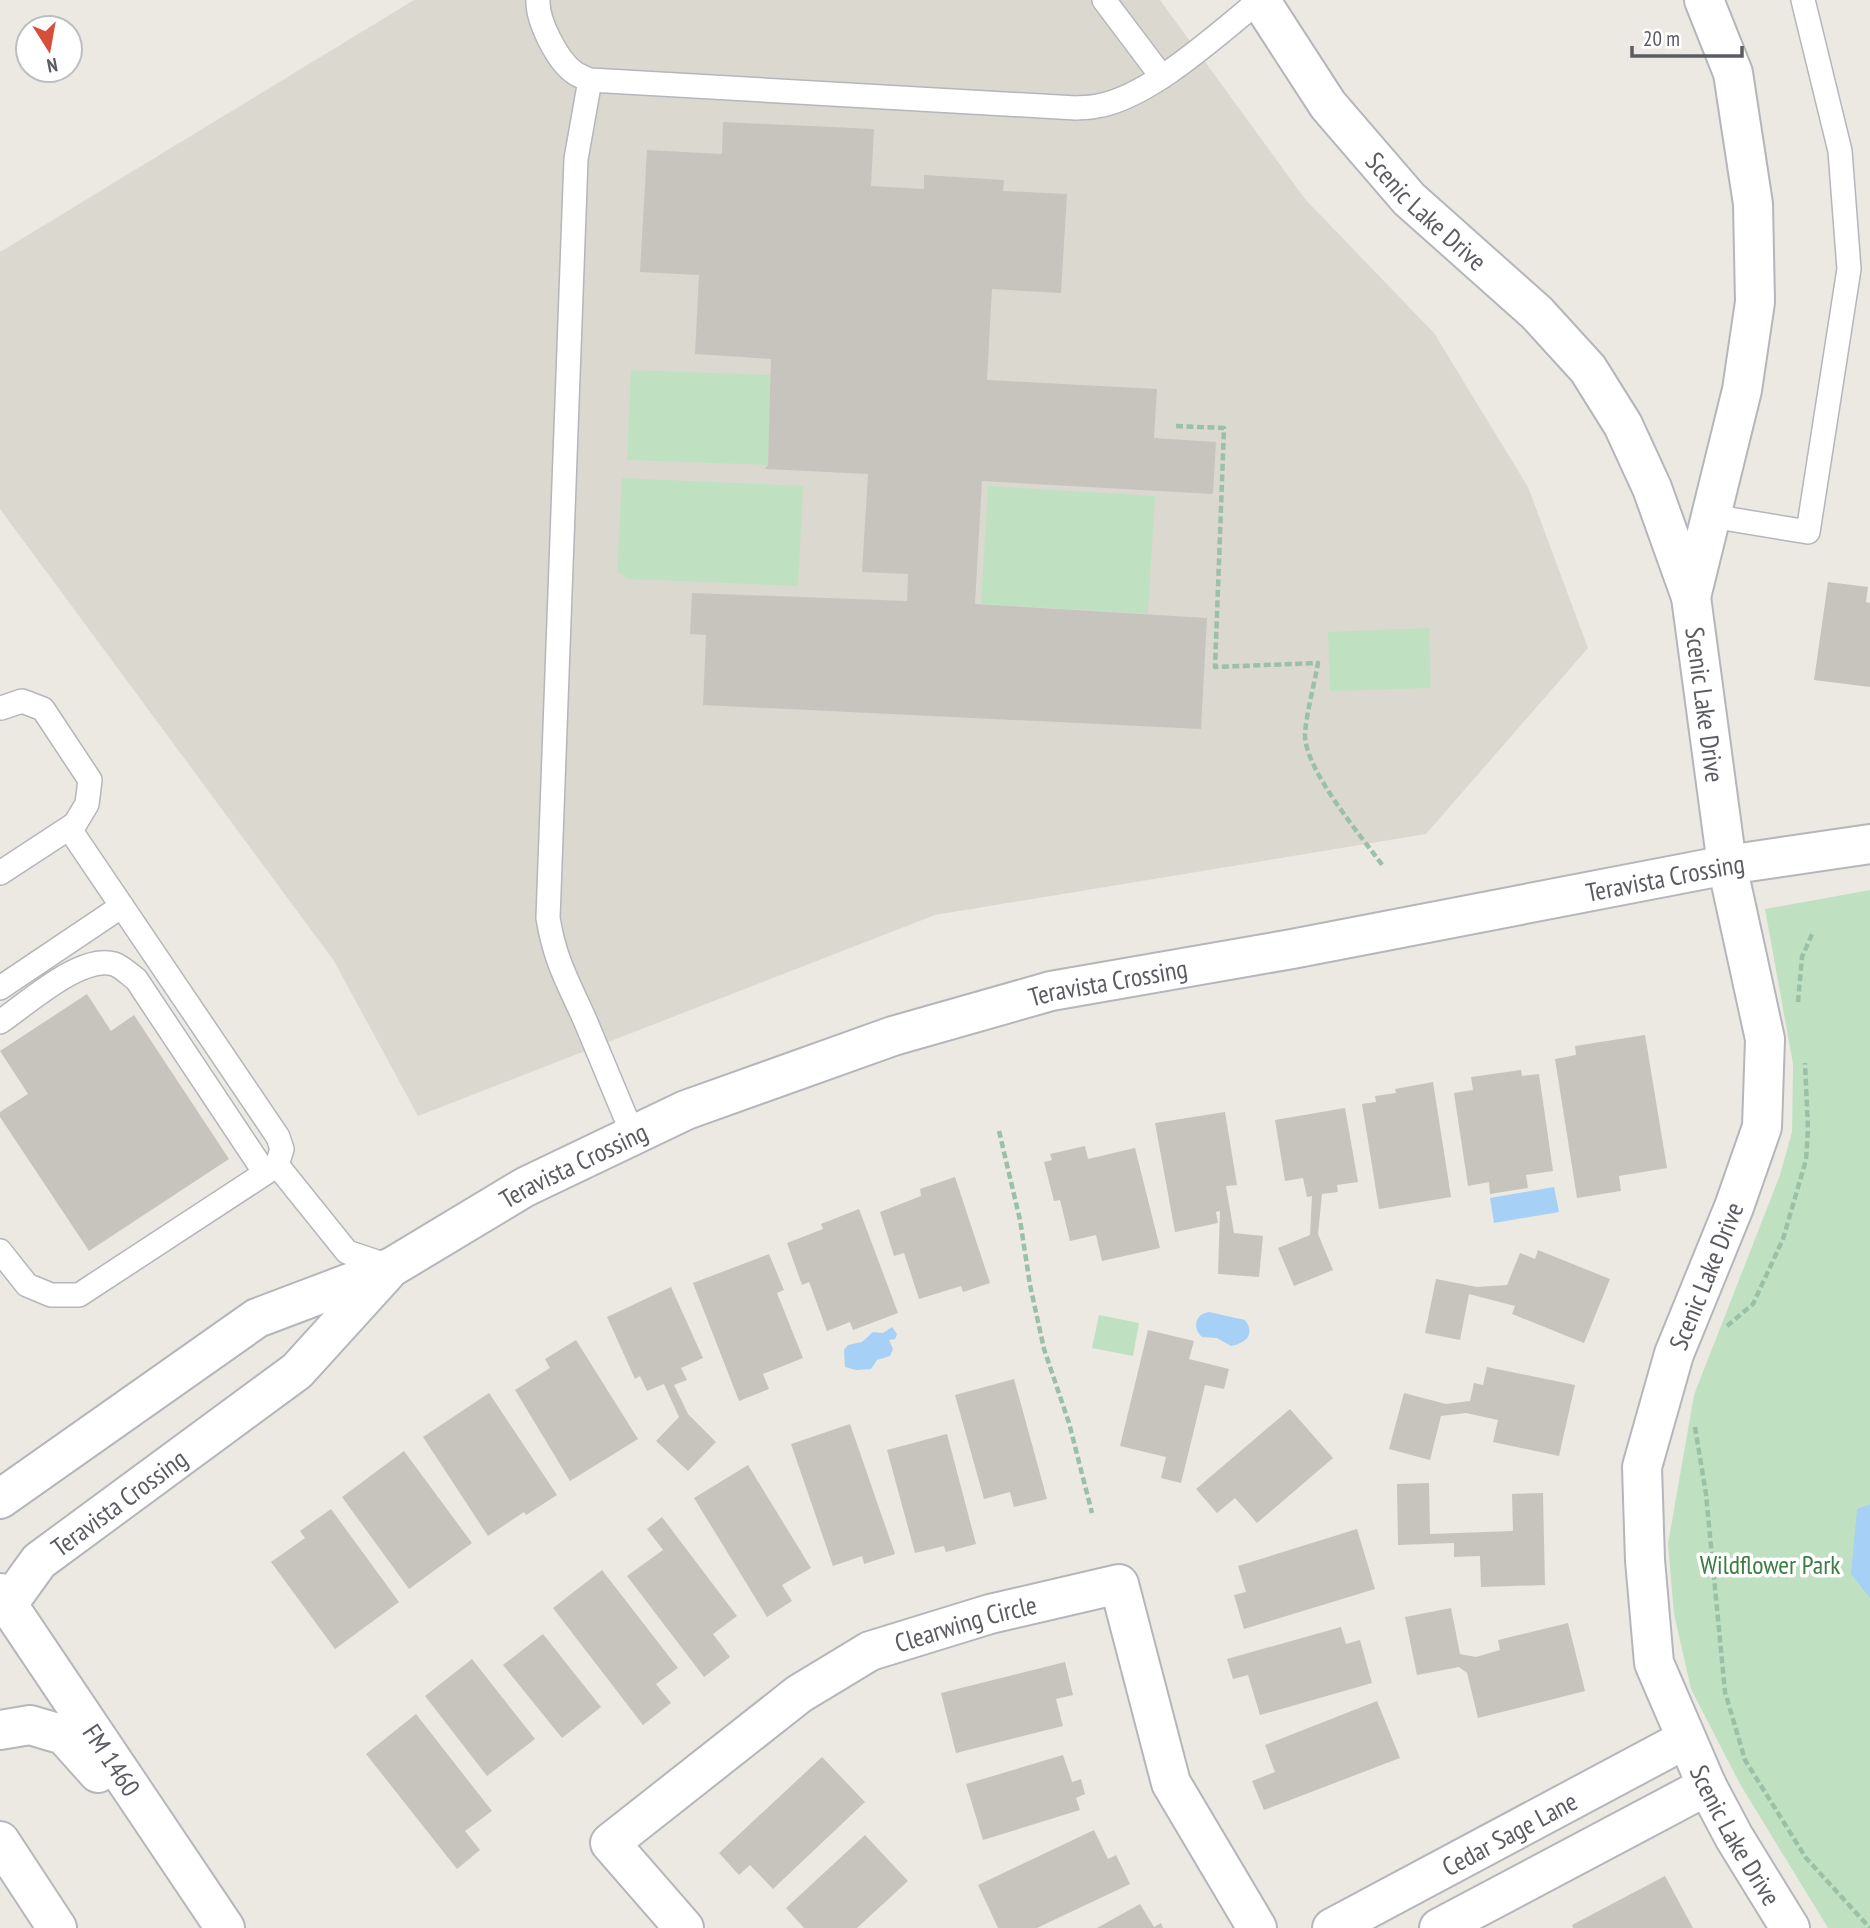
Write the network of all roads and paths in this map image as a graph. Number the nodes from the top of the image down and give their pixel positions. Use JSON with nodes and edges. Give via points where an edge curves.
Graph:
{"nodes":[{"id":1,"x":538,"y":0,"type":"edge"},
{"id":2,"x":1104,"y":0,"type":"edge"},
{"id":3,"x":1260,"y":0,"type":"edge"},
{"id":4,"x":1704,"y":0,"type":"edge"},
{"id":5,"x":1803,"y":0,"type":"edge"},
{"id":6,"x":1162,"y":77,"type":"junction"},
{"id":7,"x":590,"y":80,"type":"junction"},
{"id":8,"x":1176,"y":426,"type":"dead end"},
{"id":9,"x":1711,"y":516,"type":"junction"},
{"id":10,"x":1691,"y":597,"type":"junction"},
{"id":11,"x":1,"y":708,"type":"edge"},
{"id":12,"x":69,"y":828,"type":"junction"},
{"id":13,"x":1870,"y":844,"type":"edge"},
{"id":14,"x":1727,"y":865,"type":"junction"},
{"id":15,"x":1383,"y":866,"type":"dead end"},
{"id":16,"x":0,"y":873,"type":"edge"},
{"id":17,"x":122,"y":906,"type":"junction"},
{"id":18,"x":1813,"y":932,"type":"dead end"},
{"id":19,"x":0,"y":988,"type":"edge"},
{"id":20,"x":1798,"y":1013,"type":"dead end"},
{"id":21,"x":0,"y":1022,"type":"edge"},
{"id":22,"x":1804,"y":1054,"type":"dead end"},
{"id":23,"x":999,"y":1131,"type":"dead end"},
{"id":24,"x":633,"y":1135,"type":"junction"},
{"id":25,"x":271,"y":1169,"type":"junction"},
{"id":26,"x":0,"y":1251,"type":"edge"},
{"id":27,"x":392,"y":1267,"type":"junction"},
{"id":28,"x":1723,"y":1329,"type":"dead end"},
{"id":29,"x":1695,"y":1418,"type":"dead end"},
{"id":30,"x":0,"y":1499,"type":"edge"},
{"id":31,"x":1092,"y":1513,"type":"dead end"},
{"id":32,"x":4,"y":1598,"type":"edge"},
{"id":33,"x":0,"y":1730,"type":"edge"},
{"id":34,"x":1686,"y":1739,"type":"junction"},
{"id":35,"x":1707,"y":1786,"type":"junction"},
{"id":36,"x":0,"y":1842,"type":"edge"},
{"id":37,"x":189,"y":1873,"type":"junction"},
{"id":38,"x":57,"y":1928,"type":"edge"},
{"id":39,"x":225,"y":1928,"type":"edge"},
{"id":40,"x":684,"y":1928,"type":"edge"},
{"id":41,"x":1257,"y":1928,"type":"edge"},
{"id":42,"x":1332,"y":1928,"type":"edge"},
{"id":43,"x":1439,"y":1928,"type":"edge"},
{"id":44,"x":1790,"y":1928,"type":"edge"},
{"id":45,"x":1870,"y":1928,"type":"edge"}],
"edges":[{"from":1,"to":7,"type":"lane","via":[[537,14],[557,52],[573,72]]},
{"from":2,"to":6,"type":"lane"},
{"from":3,"to":6,"type":"lane"},
{"from":3,"to":10,"type":"street","name":"Scenic Lake Drive","via":[[1328,105],[1409,199],[1537,313],[1588,369],[1623,425],[1652,488]]},
{"from":4,"to":9,"type":"street","name":"Scenic Lake Drive","via":[[1733,73],[1753,204],[1755,302],[1742,390]]},
{"from":5,"to":9,"type":"lane","via":[[1840,151],[1849,269],[1808,532]]},
{"from":6,"to":7,"type":"lane","via":[[1115,101],[1076,108]]},
{"from":7,"to":24,"type":"lane","via":[[576,159],[548,918],[561,971]]},
{"from":8,"to":15,"type":"path","via":[[1224,428],[1216,667],[1318,663],[1305,735],[1313,764]]},
{"from":9,"to":10,"type":"street","name":"Scenic Lake Drive"},
{"from":10,"to":14,"type":"street","name":"Scenic Lake Drive"},
{"from":11,"to":12,"type":"lane","via":[[22,701],[43,709],[90,779],[87,804]]},
{"from":12,"to":16,"type":"lane"},
{"from":12,"to":17,"type":"lane"},
{"from":13,"to":14,"type":"street","name":"Teravista Crossing"},
{"from":14,"to":24,"type":"street","name":"Teravista Crossing","via":[[1292,950],[1051,991],[894,1036],[686,1110]]},
{"from":14,"to":34,"type":"street","name":"Scenic Lake Drive","via":[[1765,1039],[1762,1128],[1674,1354],[1643,1467],[1644,1560],[1654,1663]]},
{"from":17,"to":19,"type":"lane"},
{"from":17,"to":25,"type":"lane","via":[[278,1137],[282,1149]]},
{"from":18,"to":20,"type":"path","via":[[1802,957]]},
{"from":21,"to":25,"type":"lane","via":[[68,973],[92,963],[115,964],[136,979]]},
{"from":22,"to":28,"type":"path","via":[[1806,1160],[1783,1238],[1753,1304]]},
{"from":23,"to":31,"type":"path","via":[[1044,1349]]},
{"from":24,"to":27,"type":"street","name":"Teravista Crossing","via":[[526,1187]]},
{"from":25,"to":26,"type":"lane","via":[[79,1295],[51,1295],[27,1284]]},
{"from":25,"to":27,"type":"lane","via":[[347,1252]]},
{"from":27,"to":30,"type":"street","name":"Teravista Crossing","via":[[257,1318]]},
{"from":27,"to":32,"type":"street","name":"Teravista Crossing","via":[[297,1371],[39,1562]]},
{"from":29,"to":45,"type":"path","via":[[1725,1692],[1745,1760],[1806,1857]]},
{"from":32,"to":37,"type":"street","name":"FM 1460","number":"FM 1460"},
{"from":33,"to":37,"type":"street","via":[[30,1725],[64,1735]]},
{"from":34,"to":35,"type":"street","name":"Scenic Lake Drive"},
{"from":34,"to":42,"type":"street","name":"Cedar Sage Lane"},
{"from":35,"to":43,"type":"street","name":"Cedar Sage Lane"},
{"from":35,"to":44,"type":"street","name":"Scenic Lake Drive"},
{"from":36,"to":38,"type":"street"},
{"from":37,"to":39,"type":"street","name":"FM 1460","number":"FM 1460"},
{"from":40,"to":41,"type":"street","name":"Clearwing Circle","via":[[610,1843],[788,1702],[870,1651],[990,1614],[1119,1584],[1171,1783]]}]}
